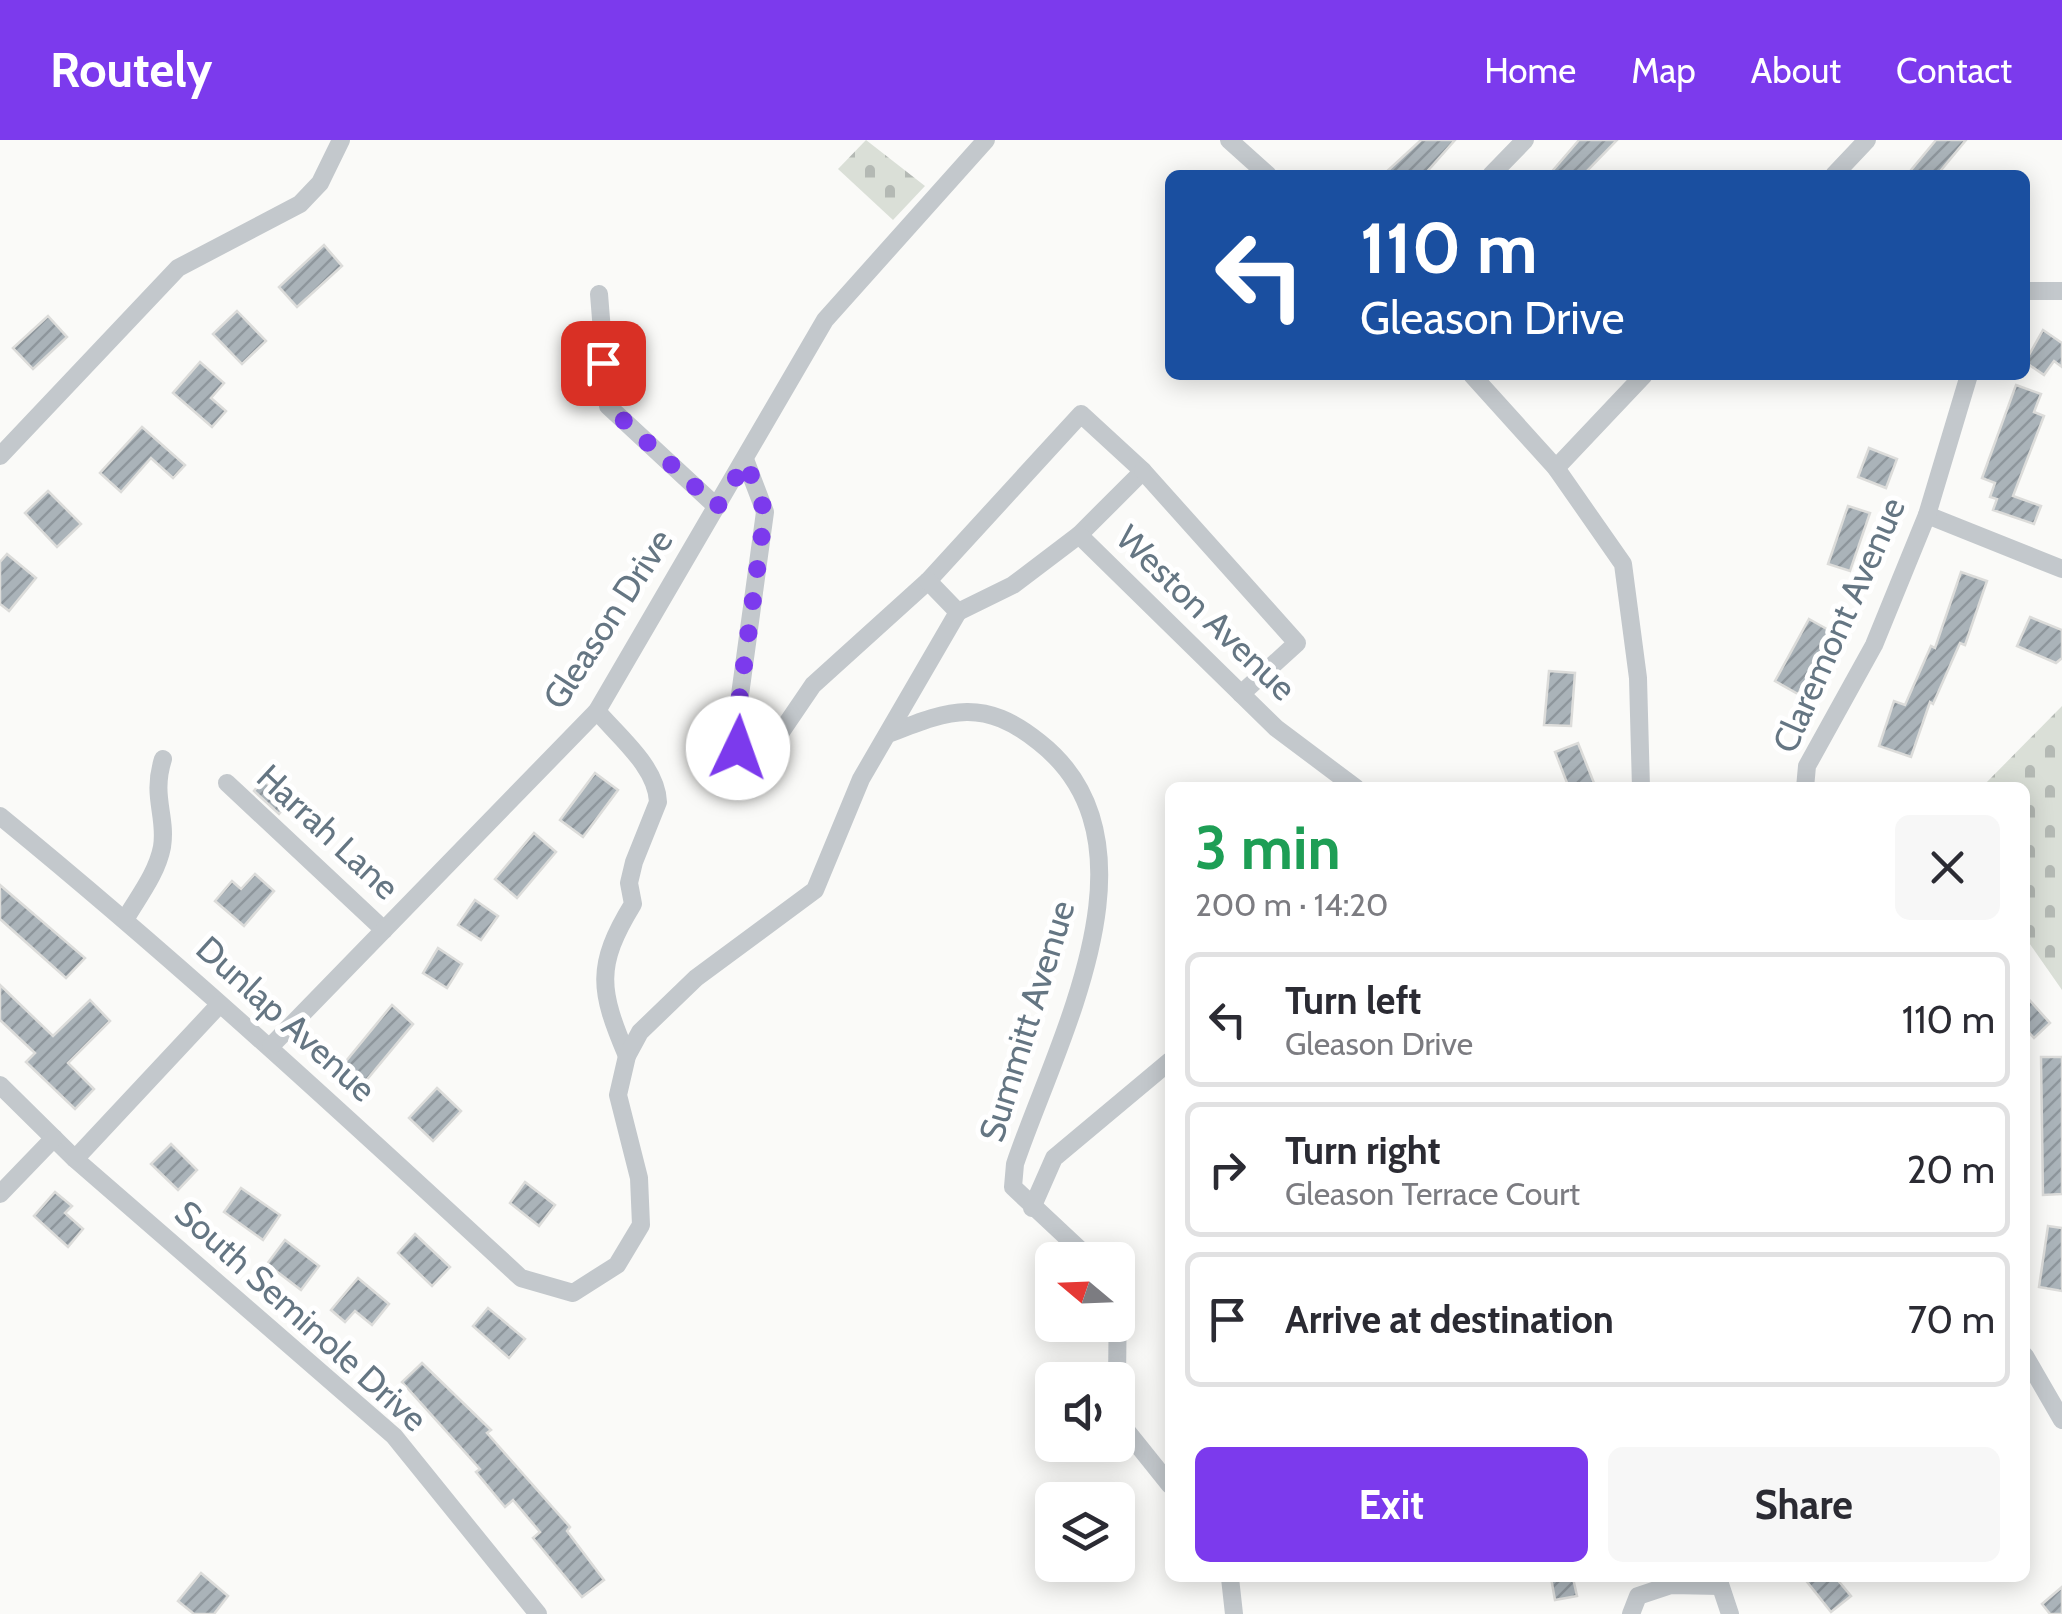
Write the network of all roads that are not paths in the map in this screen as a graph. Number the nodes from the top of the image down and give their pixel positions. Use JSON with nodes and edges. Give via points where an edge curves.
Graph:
{"nodes":[{"id":1,"x":341,"y":140,"type":"edge"},
{"id":2,"x":986,"y":140,"type":"edge"},
{"id":3,"x":1229,"y":140,"type":"edge"},
{"id":4,"x":1524,"y":140,"type":"edge"},
{"id":5,"x":1868,"y":140,"type":"edge"},
{"id":6,"x":1262,"y":170,"type":"edge"},
{"id":7,"x":1495,"y":170,"type":"edge"},
{"id":8,"x":1839,"y":170,"type":"edge"},
{"id":9,"x":2030,"y":291,"type":"edge"},
{"id":10,"x":2062,"y":291,"type":"edge"},
{"id":11,"x":599,"y":294,"type":"dead end"},
{"id":12,"x":1477,"y":380,"type":"edge"},
{"id":13,"x":1639,"y":380,"type":"edge"},
{"id":14,"x":1968,"y":380,"type":"edge"},
{"id":15,"x":0,"y":456,"type":"edge"},
{"id":16,"x":746,"y":462,"type":"junction"},
{"id":17,"x":1556,"y":468,"type":"junction"},
{"id":18,"x":1143,"y":471,"type":"junction"},
{"id":19,"x":717,"y":507,"type":"junction"},
{"id":20,"x":1927,"y":515,"type":"junction"},
{"id":21,"x":1079,"y":535,"type":"junction"},
{"id":22,"x":2062,"y":569,"type":"edge"},
{"id":23,"x":928,"y":580,"type":"junction"},
{"id":24,"x":958,"y":612,"type":"junction"},
{"id":25,"x":1241,"y":694,"type":"junction"},
{"id":26,"x":597,"y":711,"type":"junction"},
{"id":27,"x":891,"y":733,"type":"junction"},
{"id":28,"x":163,"y":760,"type":"dead end"},
{"id":29,"x":1348,"y":782,"type":"edge"},
{"id":30,"x":1640,"y":782,"type":"edge"},
{"id":31,"x":1805,"y":782,"type":"edge"},
{"id":32,"x":227,"y":783,"type":"dead end"},
{"id":33,"x":0,"y":816,"type":"edge"},
{"id":34,"x":126,"y":918,"type":"junction"},
{"id":35,"x":384,"y":930,"type":"junction"},
{"id":36,"x":219,"y":1004,"type":"junction"},
{"id":37,"x":271,"y":1046,"type":"junction"},
{"id":38,"x":627,"y":1056,"type":"junction"},
{"id":39,"x":1165,"y":1065,"type":"edge"},
{"id":40,"x":0,"y":1085,"type":"edge"},
{"id":41,"x":54,"y":1138,"type":"junction"},
{"id":42,"x":74,"y":1159,"type":"junction"},
{"id":43,"x":0,"y":1194,"type":"edge"},
{"id":44,"x":1032,"y":1208,"type":"junction"},
{"id":45,"x":1071,"y":1242,"type":"edge"},
{"id":46,"x":2030,"y":1365,"type":"edge"},
{"id":47,"x":2062,"y":1420,"type":"edge"},
{"id":48,"x":1135,"y":1442,"type":"edge"},
{"id":49,"x":1165,"y":1479,"type":"edge"},
{"id":50,"x":1230,"y":1582,"type":"edge"},
{"id":51,"x":1719,"y":1582,"type":"edge"},
{"id":52,"x":538,"y":1614,"type":"edge"},
{"id":53,"x":1234,"y":1614,"type":"edge"},
{"id":54,"x":1630,"y":1614,"type":"edge"},
{"id":55,"x":1730,"y":1614,"type":"edge"}],
"edges":[{"from":1,"to":15,"type":"street","via":[[320,183],[300,204],[178,268]]},
{"from":2,"to":16,"type":"street","name":"Gleason Drive","via":[[825,320]]},
{"from":3,"to":6,"type":"street"},
{"from":4,"to":7,"type":"street"},
{"from":5,"to":8,"type":"street"},
{"from":9,"to":10,"type":"street"},
{"from":11,"to":19,"type":"street","via":[[608,406]]},
{"from":12,"to":17,"type":"street"},
{"from":13,"to":17,"type":"street"},
{"from":14,"to":20,"type":"street","name":"Claremont Avenue"},
{"from":16,"to":19,"type":"street","name":"Gleason Drive"},
{"from":16,"to":23,"type":"street","via":[[765,512],[736,724],[744,758],[764,758],[813,686]]},
{"from":17,"to":30,"type":"street","via":[[1623,564],[1638,678]]},
{"from":18,"to":21,"type":"street"},
{"from":18,"to":23,"type":"street","via":[[1081,414]]},
{"from":18,"to":25,"type":"street","via":[[1297,643]]},
{"from":19,"to":26,"type":"street","name":"Gleason Drive"},
{"from":20,"to":22,"type":"street"},
{"from":20,"to":31,"type":"street","name":"Claremont Avenue","via":[[1874,645],[1807,766]]},
{"from":21,"to":24,"type":"street","name":"Weston Avenue","via":[[1013,584]]},
{"from":21,"to":25,"type":"street","name":"Weston Avenue"},
{"from":23,"to":24,"type":"street"},
{"from":24,"to":27,"type":"street"},
{"from":25,"to":29,"type":"street","name":"Weston Avenue"},
{"from":26,"to":35,"type":"street","name":"Gleason Drive"},
{"from":26,"to":38,"type":"street","via":[[657,790],[629,884],[633,904],[603,965],[605,996]]},
{"from":27,"to":38,"type":"street","via":[[861,780],[815,890],[696,978],[640,1032]]},
{"from":27,"to":44,"type":"street","name":"Summitt Avenue","via":[[965,709],[1006,720],[1059,758],[1094,827],[1100,914],[1015,1164],[1014,1191]]},
{"from":28,"to":34,"type":"street","via":[[156,782],[162,844]]},
{"from":32,"to":35,"type":"street","name":"Harrah Lane"},
{"from":33,"to":34,"type":"street","name":"Dunlap Avenue"},
{"from":34,"to":36,"type":"street","name":"Dunlap Avenue"},
{"from":35,"to":37,"type":"street","name":"Gleason Drive"},
{"from":36,"to":37,"type":"street","name":"Dunlap Avenue"},
{"from":36,"to":42,"type":"street"},
{"from":37,"to":38,"type":"street","name":"Dunlap Avenue","via":[[521,1278],[555,1290],[580,1290],[617,1265],[641,1226],[639,1178],[618,1108]]},
{"from":39,"to":44,"type":"street","via":[[1054,1158]]},
{"from":40,"to":41,"type":"street","name":"South Seminole Drive"},
{"from":41,"to":42,"type":"street","name":"South Seminole Drive"},
{"from":41,"to":43,"type":"street"},
{"from":42,"to":52,"type":"street","name":"South Seminole Drive","via":[[394,1436]]},
{"from":44,"to":45,"type":"street","name":"Summitt Avenue"},
{"from":46,"to":47,"type":"street"},
{"from":48,"to":49,"type":"street"},
{"from":50,"to":53,"type":"street"},
{"from":51,"to":54,"type":"street","via":[[1638,1596]]},
{"from":51,"to":55,"type":"street"}]}
